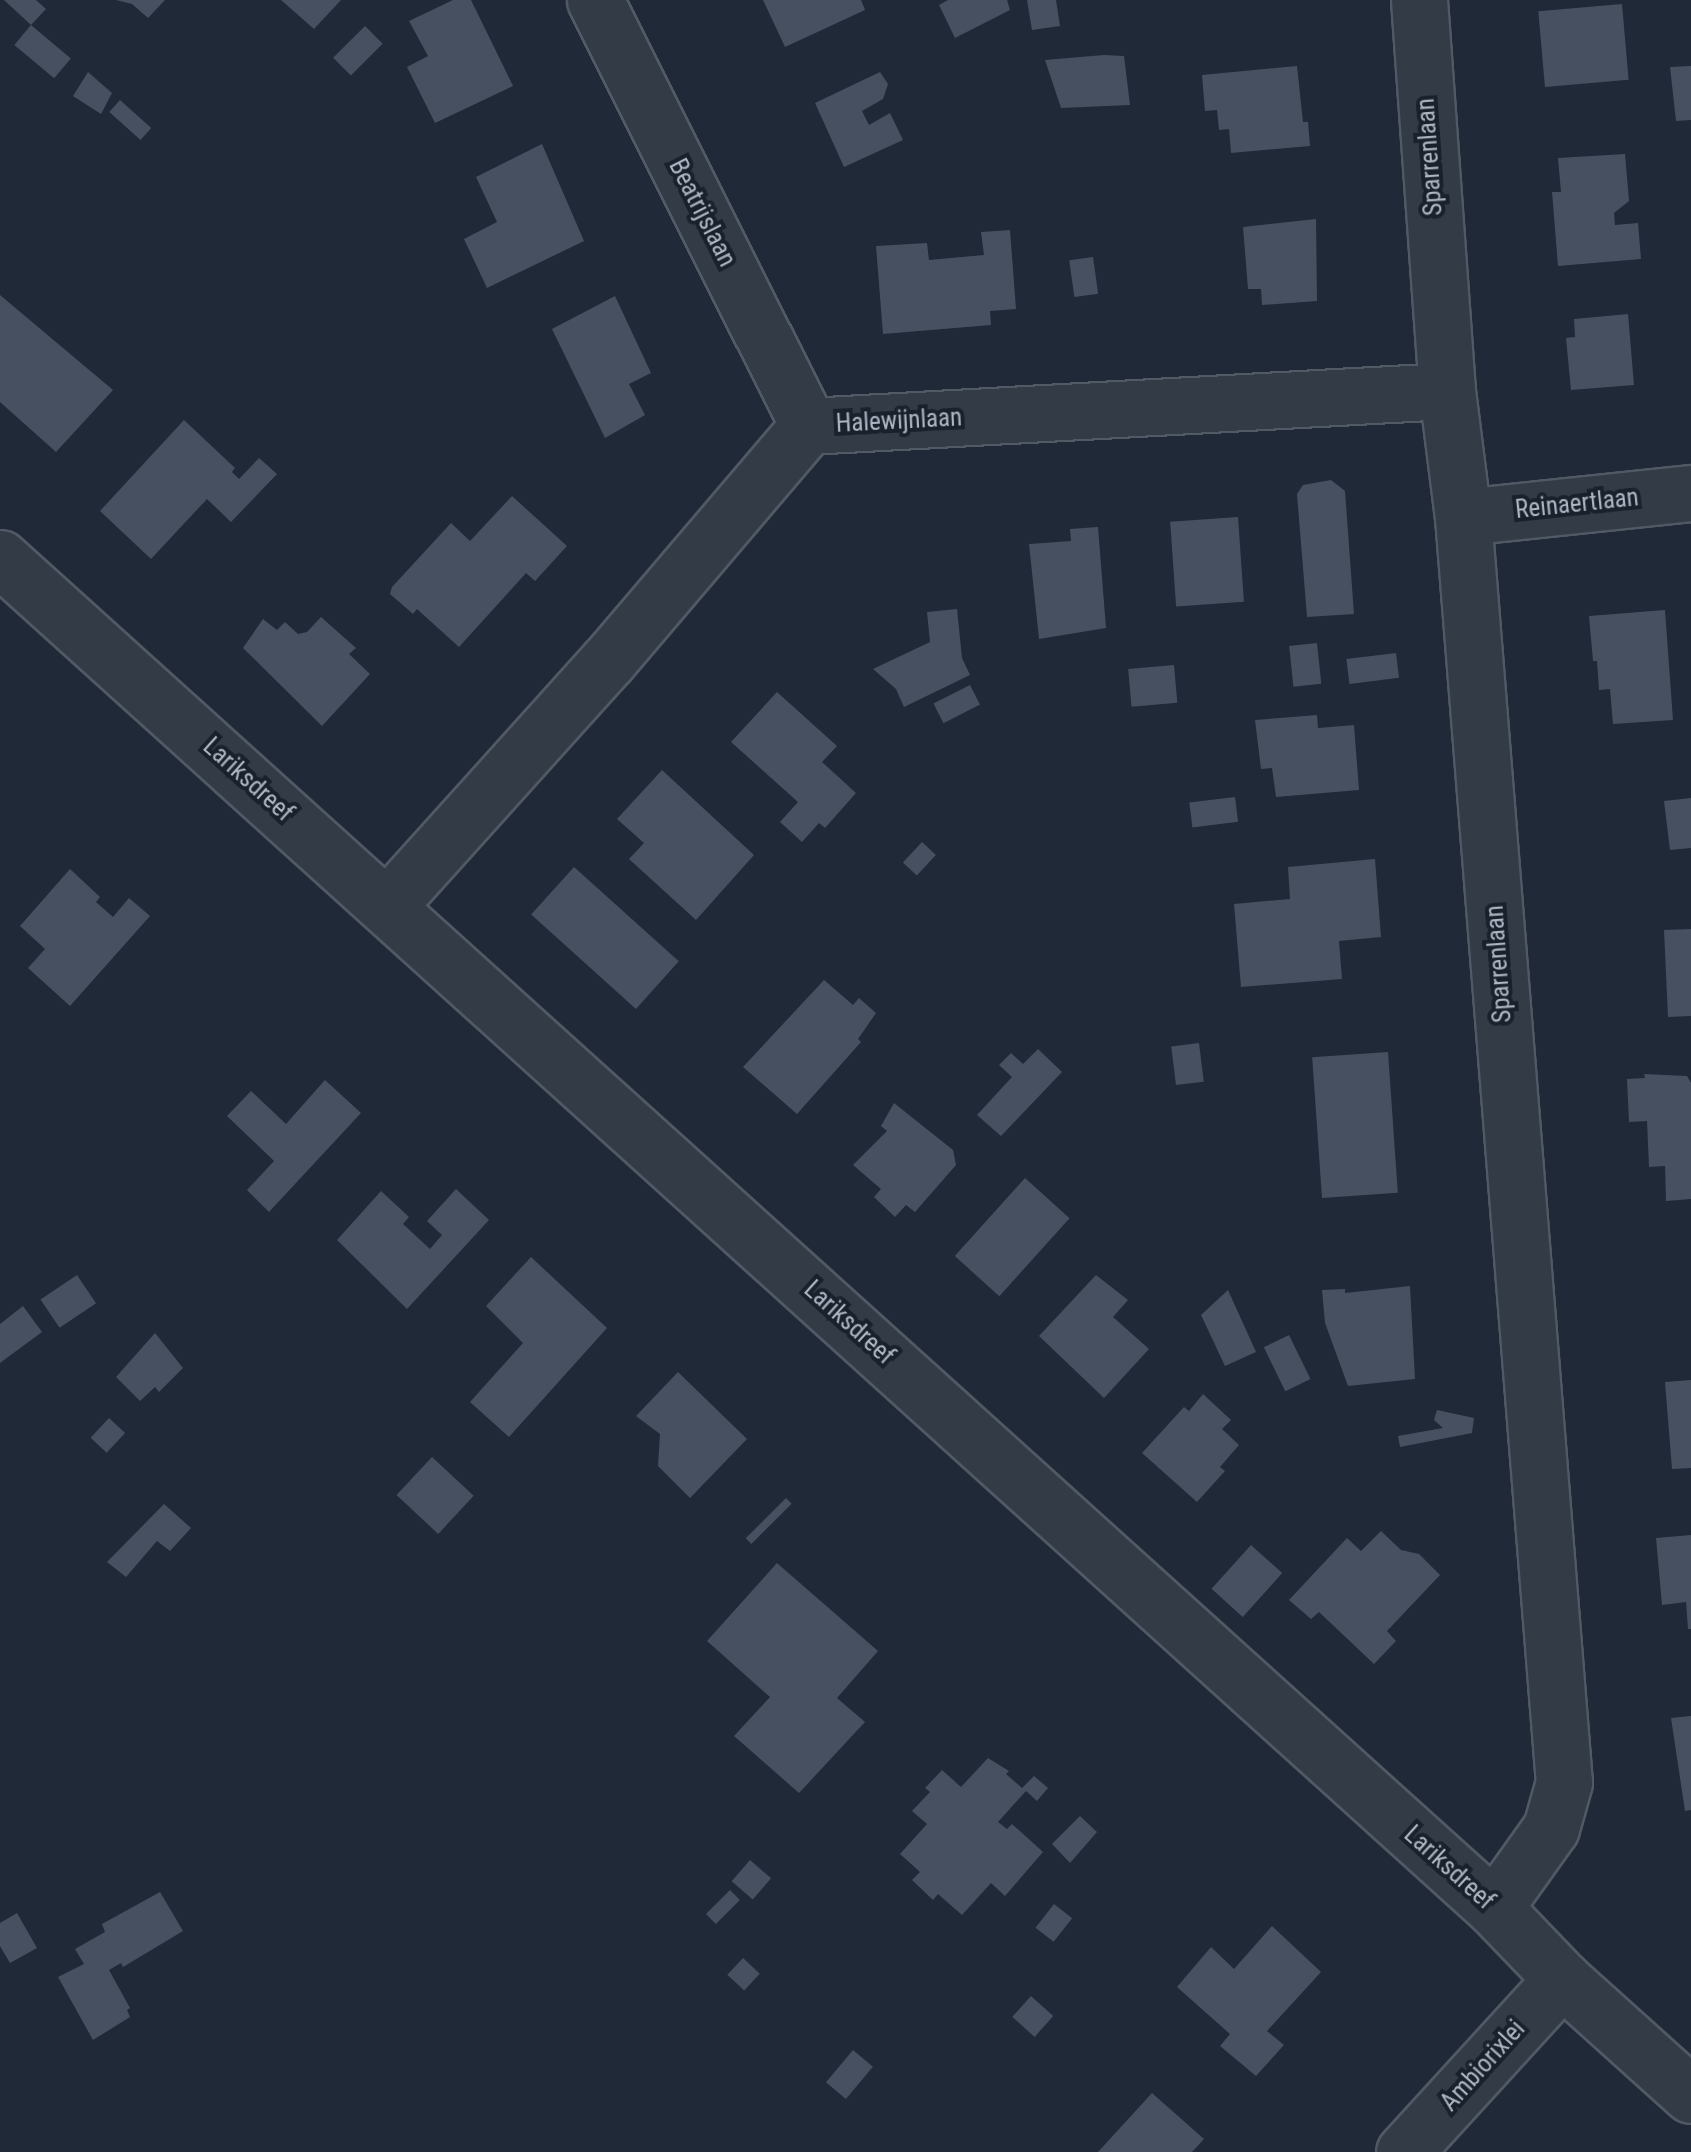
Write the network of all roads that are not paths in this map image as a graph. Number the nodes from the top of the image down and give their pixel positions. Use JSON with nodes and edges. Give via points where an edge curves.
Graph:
{"nodes":[{"id":1,"x":596,"y":0,"type":"edge"},
{"id":2,"x":1419,"y":0,"type":"edge"},
{"id":3,"x":1447,"y":391,"type":"junction"},
{"id":4,"x":808,"y":426,"type":"junction"},
{"id":5,"x":1691,"y":493,"type":"edge"},
{"id":6,"x":1463,"y":517,"type":"junction"},
{"id":7,"x":0,"y":558,"type":"edge"},
{"id":8,"x":388,"y":905,"type":"junction"},
{"id":9,"x":1494,"y":1908,"type":"junction"},
{"id":10,"x":1562,"y":1979,"type":"junction"},
{"id":11,"x":1691,"y":2095,"type":"edge"},
{"id":12,"x":1404,"y":2152,"type":"edge"}],
"edges":[{"from":1,"to":4,"type":"street","name":"Beatrijslaan"},
{"from":2,"to":3,"type":"street","name":"Sparrenlaan"},
{"from":3,"to":4,"type":"street","name":"Halewijnlaan"},
{"from":3,"to":6,"type":"street","name":"Sparrenlaan"},
{"from":4,"to":8,"type":"street","name":"Halewijnlaan"},
{"from":5,"to":6,"type":"street","name":"Reinaertlaan"},
{"from":6,"to":9,"type":"street","name":"Sparrenlaan","via":[[1564,1782],[1550,1828]]},
{"from":7,"to":8,"type":"street","name":"Lariksdreef"},
{"from":8,"to":9,"type":"street","name":"Lariksdreef"},
{"from":9,"to":10,"type":"street","name":"Lariksdreef"},
{"from":10,"to":11,"type":"street","name":"Lariksdreef"},
{"from":10,"to":12,"type":"street","name":"Ambiorixlei"}]}
